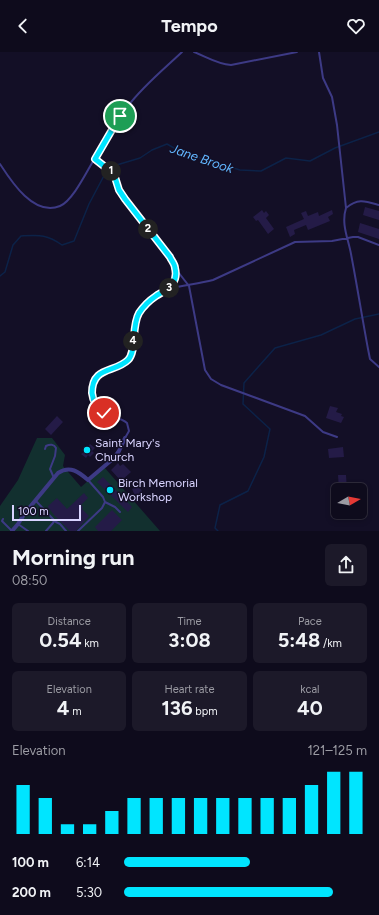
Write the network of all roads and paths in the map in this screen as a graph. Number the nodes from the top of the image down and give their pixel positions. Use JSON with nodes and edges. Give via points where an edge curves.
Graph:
{"nodes":[{"id":1,"x":182,"y":52,"type":"edge"},
{"id":2,"x":194,"y":52,"type":"edge"},
{"id":3,"x":297,"y":52,"type":"edge"},
{"id":4,"x":319,"y":52,"type":"edge"},
{"id":5,"x":95,"y":159,"type":"junction"},
{"id":6,"x":0,"y":164,"type":"edge"},
{"id":7,"x":379,"y":205,"type":"edge"},
{"id":8,"x":346,"y":208,"type":"junction"},
{"id":9,"x":348,"y":238,"type":"junction"},
{"id":10,"x":379,"y":245,"type":"edge"},
{"id":11,"x":175,"y":268,"type":"junction"},
{"id":12,"x":189,"y":286,"type":"junction"},
{"id":13,"x":168,"y":289,"type":"junction"},
{"id":14,"x":379,"y":367,"type":"edge"},
{"id":15,"x":337,"y":437,"type":"dead end"},
{"id":16,"x":125,"y":438,"type":"joint"},
{"id":17,"x":45,"y":449,"type":"dead end"},
{"id":18,"x":54,"y":478,"type":"junction"},
{"id":19,"x":88,"y":480,"type":"junction"},
{"id":20,"x":35,"y":501,"type":"junction"},
{"id":21,"x":105,"y":502,"type":"junction"},
{"id":22,"x":120,"y":512,"type":"dead end"},
{"id":23,"x":3,"y":519,"type":"dead end"},
{"id":24,"x":54,"y":521,"type":"junction"},
{"id":25,"x":18,"y":524,"type":"junction"},
{"id":26,"x":12,"y":531,"type":"edge"},
{"id":27,"x":28,"y":531,"type":"edge"},
{"id":28,"x":46,"y":531,"type":"edge"},
{"id":29,"x":66,"y":531,"type":"edge"},
{"id":30,"x":78,"y":531,"type":"edge"}],
"edges":[{"from":1,"to":5,"type":"lane","via":[[129,104]]},
{"from":2,"to":3,"type":"lane","via":[[223,64],[231,64]]},
{"from":4,"to":8,"type":"lane","via":[[323,78],[332,97]]},
{"from":5,"to":6,"type":"lane","via":[[68,201],[60,207],[50,208],[31,201],[20,191]]},
{"from":5,"to":11,"type":"lane","via":[[114,174],[119,190],[170,257]]},
{"from":7,"to":8,"type":"lane","via":[[363,201],[352,203]]},
{"from":8,"to":9,"type":"lane","via":[[344,228]]},
{"from":9,"to":10,"type":"lane","via":[[358,237]]},
{"from":9,"to":12,"type":"lane","via":[[295,242],[213,280]]},
{"from":9,"to":14,"type":"lane","via":[[370,359]]},
{"from":11,"to":12,"type":"lane"},
{"from":11,"to":13,"type":"lane","via":[[173,284]]},
{"from":12,"to":13,"type":"lane"},
{"from":12,"to":15,"type":"lane","via":[[205,370],[211,379],[221,386],[305,416],[323,432]]},
{"from":13,"to":16,"type":"lane","via":[[156,296],[139,313],[128,360],[102,373],[92,387],[92,395],[98,409],[127,423],[129,431]]},
{"from":16,"to":19,"type":"street","via":[[114,458]]},
{"from":17,"to":18,"type":"lane","via":[[50,445],[56,448],[50,469]]},
{"from":18,"to":19,"type":"street","via":[[61,471],[70,469]]},
{"from":18,"to":20,"type":"street"},
{"from":19,"to":21,"type":"lane"},
{"from":20,"to":24,"type":"lane"},
{"from":20,"to":25,"type":"street"},
{"from":21,"to":22,"type":"lane"},
{"from":21,"to":30,"type":"lane"},
{"from":23,"to":26,"type":"lane","via":[[4,524]]},
{"from":24,"to":28,"type":"lane"},
{"from":24,"to":29,"type":"lane"},
{"from":25,"to":26,"type":"street"},
{"from":25,"to":27,"type":"lane"}]}
